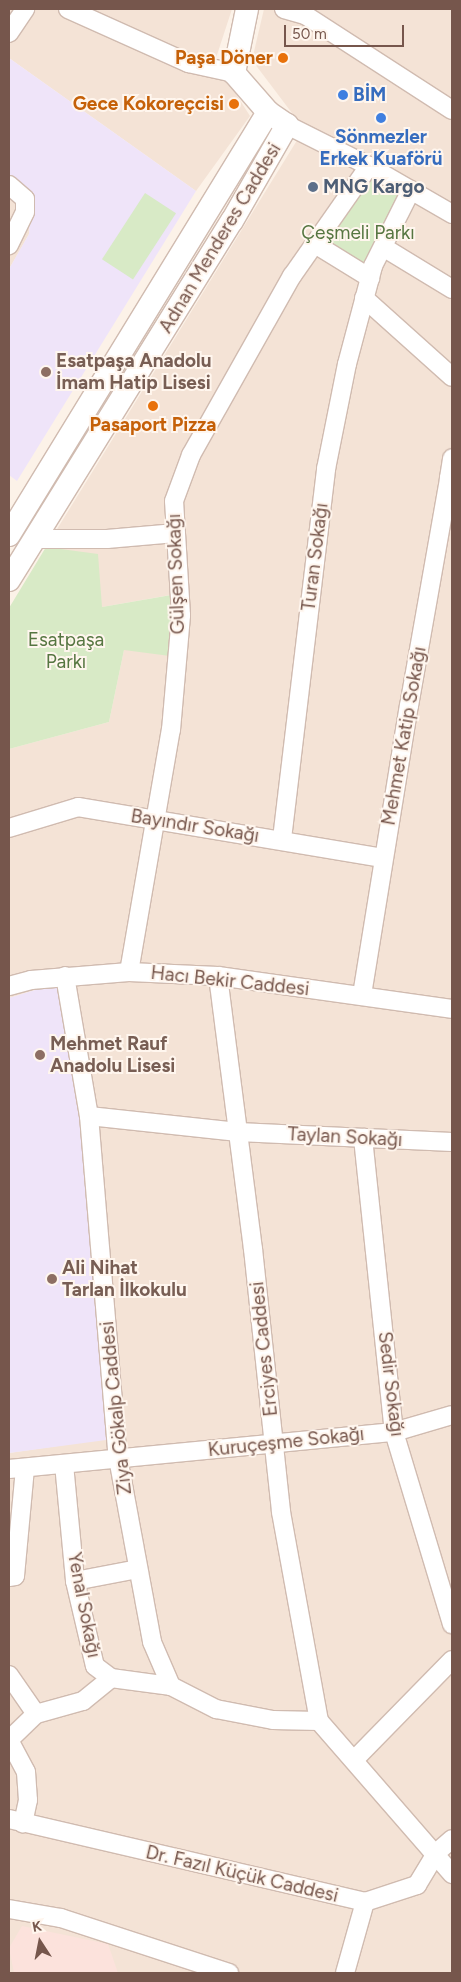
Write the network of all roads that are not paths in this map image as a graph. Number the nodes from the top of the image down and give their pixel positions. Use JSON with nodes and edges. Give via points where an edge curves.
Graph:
{"nodes":[{"id":1,"x":25,"y":9,"type":"edge"},
{"id":2,"x":68,"y":9,"type":"edge"},
{"id":3,"x":247,"y":9,"type":"edge"},
{"id":4,"x":284,"y":9,"type":"edge"},
{"id":5,"x":9,"y":33,"type":"edge"},
{"id":6,"x":234,"y":73,"type":"junction"},
{"id":7,"x":452,"y":110,"type":"edge"},
{"id":8,"x":268,"y":112,"type":"junction"},
{"id":9,"x":287,"y":125,"type":"junction"},
{"id":10,"x":370,"y":166,"type":"junction"},
{"id":11,"x":9,"y":185,"type":"edge"},
{"id":12,"x":411,"y":190,"type":"junction"},
{"id":13,"x":452,"y":214,"type":"edge"},
{"id":14,"x":315,"y":244,"type":"junction"},
{"id":15,"x":9,"y":245,"type":"edge"},
{"id":16,"x":383,"y":246,"type":"junction"},
{"id":17,"x":370,"y":278,"type":"junction"},
{"id":18,"x":452,"y":289,"type":"edge"},
{"id":19,"x":364,"y":298,"type":"junction"},
{"id":20,"x":452,"y":377,"type":"edge"},
{"id":21,"x":452,"y":458,"type":"edge"},
{"id":22,"x":451,"y":478,"type":"edge"},
{"id":23,"x":176,"y":533,"type":"junction"},
{"id":24,"x":9,"y":535,"type":"edge"},
{"id":25,"x":36,"y":539,"type":"junction"},
{"id":26,"x":9,"y":580,"type":"edge"},
{"id":27,"x":156,"y":820,"type":"junction"},
{"id":28,"x":9,"y":828,"type":"edge"},
{"id":29,"x":282,"y":839,"type":"junction"},
{"id":30,"x":383,"y":858,"type":"junction"},
{"id":31,"x":129,"y":972,"type":"junction"},
{"id":32,"x":65,"y":976,"type":"junction"},
{"id":33,"x":218,"y":976,"type":"junction"},
{"id":34,"x":9,"y":986,"type":"edge"},
{"id":35,"x":362,"y":995,"type":"junction"},
{"id":36,"x":452,"y":1009,"type":"edge"},
{"id":37,"x":89,"y":1116,"type":"junction"},
{"id":38,"x":238,"y":1132,"type":"junction"},
{"id":39,"x":363,"y":1138,"type":"junction"},
{"id":40,"x":452,"y":1142,"type":"edge"},
{"id":41,"x":452,"y":1415,"type":"edge"},
{"id":42,"x":394,"y":1432,"type":"junction"},
{"id":43,"x":274,"y":1444,"type":"junction"},
{"id":44,"x":118,"y":1458,"type":"junction"},
{"id":45,"x":64,"y":1464,"type":"junction"},
{"id":46,"x":17,"y":1469,"type":"edge"},
{"id":47,"x":138,"y":1569,"type":"junction"},
{"id":48,"x":9,"y":1577,"type":"edge"},
{"id":49,"x":75,"y":1580,"type":"junction"},
{"id":50,"x":452,"y":1624,"type":"edge"},
{"id":51,"x":452,"y":1660,"type":"edge"},
{"id":52,"x":9,"y":1674,"type":"edge"},
{"id":53,"x":111,"y":1678,"type":"junction"},
{"id":54,"x":171,"y":1686,"type":"junction"},
{"id":55,"x":36,"y":1714,"type":"junction"},
{"id":56,"x":318,"y":1721,"type":"junction"},
{"id":57,"x":9,"y":1740,"type":"edge"},
{"id":58,"x":354,"y":1760,"type":"junction"},
{"id":59,"x":16,"y":1821,"type":"edge"},
{"id":60,"x":452,"y":1840,"type":"edge"},
{"id":61,"x":436,"y":1853,"type":"junction"},
{"id":62,"x":452,"y":1874,"type":"edge"},
{"id":63,"x":365,"y":1902,"type":"junction"},
{"id":64,"x":9,"y":1909,"type":"edge"},
{"id":65,"x":201,"y":1969,"type":"edge"},
{"id":66,"x":229,"y":1973,"type":"edge"},
{"id":67,"x":345,"y":1973,"type":"edge"}],
"edges":[{"from":1,"to":5,"type":"street"},
{"from":2,"to":6,"type":"street","via":[[188,63]]},
{"from":3,"to":6,"type":"street"},
{"from":4,"to":7,"type":"street","via":[[305,15]]},
{"from":6,"to":8,"type":"street"},
{"from":8,"to":9,"type":"street"},
{"from":8,"to":24,"type":"street","name":"Adnan Menderes Caddesi"},
{"from":9,"to":10,"type":"street"},
{"from":9,"to":25,"type":"street","name":"Adnan Menderes Caddesi","via":[[232,221]]},
{"from":10,"to":12,"type":"street"},
{"from":10,"to":14,"type":"street","name":"Gülşen Sokağı"},
{"from":11,"to":15,"type":"street","via":[[25,199],[25,212]]},
{"from":12,"to":13,"type":"street"},
{"from":12,"to":16,"type":"street","name":"Turan Sokağı"},
{"from":14,"to":17,"type":"street"},
{"from":14,"to":23,"type":"street","name":"Gülşen Sokağı","via":[[292,276],[191,455],[174,501]]},
{"from":16,"to":17,"type":"street","name":"Turan Sokağı"},
{"from":16,"to":18,"type":"street"},
{"from":17,"to":19,"type":"street","name":"Turan Sokağı"},
{"from":19,"to":20,"type":"street"},
{"from":19,"to":29,"type":"street","name":"Turan Sokağı","via":[[326,469]]},
{"from":21,"to":22,"type":"street","name":"Mehmet Katip Sokağı"},
{"from":22,"to":30,"type":"street","name":"Mehmet Katip Sokağı"},
{"from":23,"to":25,"type":"street","via":[[107,539]]},
{"from":23,"to":27,"type":"street","name":"Gülşen Sokağı","via":[[181,615],[171,730]]},
{"from":25,"to":26,"type":"street","name":"Adnan Menderes Caddesi"},
{"from":27,"to":28,"type":"street","name":"Bayındır Sokağı","via":[[78,807]]},
{"from":27,"to":29,"type":"street","name":"Bayındır Sokağı"},
{"from":27,"to":31,"type":"street","name":"Gülşen Sokağı"},
{"from":29,"to":30,"type":"street","name":"Bayındır Sokağı"},
{"from":30,"to":35,"type":"street","name":"Mehmet Katip Sokağı"},
{"from":31,"to":32,"type":"street","name":"Hacı Bekir Caddesi"},
{"from":31,"to":33,"type":"street","name":"Hacı Bekir Caddesi"},
{"from":32,"to":34,"type":"street","name":"Hacı Bekir Caddesi"},
{"from":32,"to":37,"type":"street","name":"Ziya Gökalp Caddesi"},
{"from":33,"to":35,"type":"street","name":"Hacı Bekir Caddesi"},
{"from":33,"to":38,"type":"street","name":"Erciyes Caddesi"},
{"from":35,"to":36,"type":"street","name":"Hacı Bekir Caddesi"},
{"from":37,"to":38,"type":"street","name":"Taylan Sokağı"},
{"from":37,"to":44,"type":"street","name":"Ziya Gökalp Caddesi"},
{"from":38,"to":39,"type":"street","name":"Taylan Sokağı"},
{"from":38,"to":43,"type":"street","name":"Erciyes Caddesi"},
{"from":39,"to":40,"type":"street","name":"Taylan Sokağı"},
{"from":39,"to":42,"type":"street","name":"Sedir Sokağı"},
{"from":41,"to":42,"type":"street","name":"Kuruçeşme Sokağı"},
{"from":42,"to":43,"type":"street","name":"Kuruçeşme Sokağı"},
{"from":42,"to":50,"type":"street","name":"Sedir Sokağı"},
{"from":43,"to":44,"type":"street","name":"Kuruçeşme Sokağı"},
{"from":43,"to":56,"type":"street","name":"Erciyes Caddesi","via":[[281,1512]]},
{"from":44,"to":45,"type":"street","name":"Kuruçeşme Sokağı"},
{"from":44,"to":47,"type":"street","name":"Ziya Gökalp Caddesi"},
{"from":45,"to":46,"type":"street","name":"Kuruçeşme Sokağı"},
{"from":45,"to":49,"type":"street","name":"Yenal Sokağı"},
{"from":46,"to":48,"type":"street","via":[[15,1576]]},
{"from":47,"to":49,"type":"street"},
{"from":47,"to":54,"type":"street","name":"Ziya Gökalp Caddesi","via":[[152,1642]]},
{"from":49,"to":53,"type":"street","name":"Yenal Sokağı","via":[[94,1666]]},
{"from":51,"to":58,"type":"street"},
{"from":52,"to":55,"type":"street"},
{"from":53,"to":54,"type":"street","name":"Yenal Sokağı"},
{"from":53,"to":55,"type":"street","via":[[83,1701]]},
{"from":54,"to":56,"type":"street","name":"Yenal Sokağı","via":[[216,1709],[273,1720]]},
{"from":55,"to":57,"type":"street"},
{"from":56,"to":58,"type":"street"},
{"from":57,"to":59,"type":"street","via":[[22,1761],[28,1786]]},
{"from":58,"to":61,"type":"street"},
{"from":59,"to":63,"type":"street","name":"Dr. Fazıl Küçük Caddesi"},
{"from":60,"to":61,"type":"street","name":"Dr. Fazıl Küçük Caddesi"},
{"from":61,"to":62,"type":"street"},
{"from":61,"to":63,"type":"street","name":"Dr. Fazıl Küçük Caddesi","via":[[417,1885]]},
{"from":63,"to":67,"type":"street"},
{"from":64,"to":65,"type":"street","via":[[61,1918]]},
{"from":65,"to":66,"type":"street"}]}
